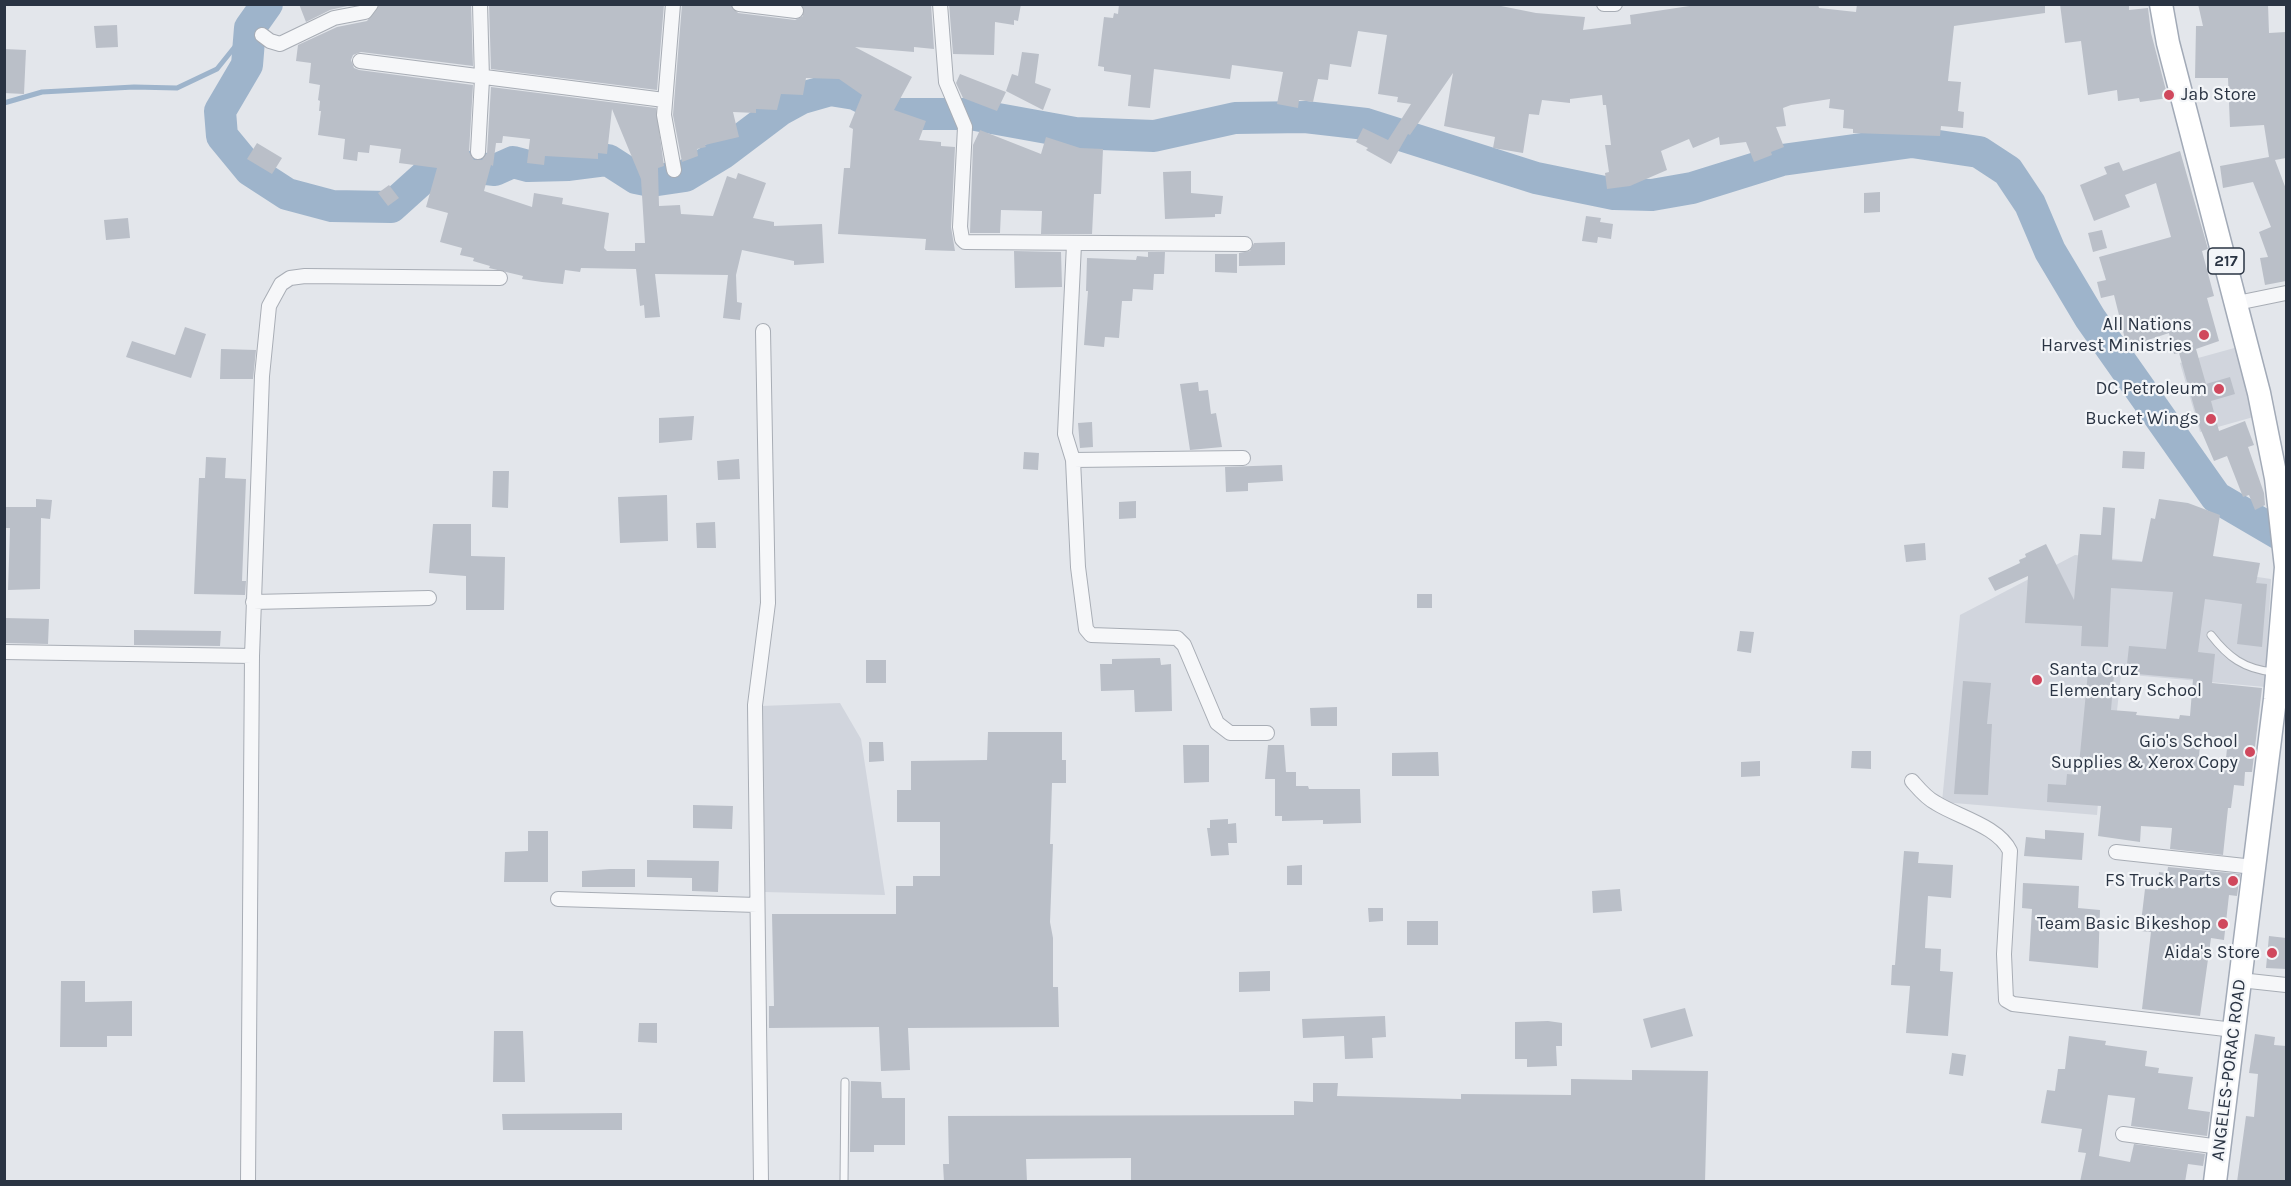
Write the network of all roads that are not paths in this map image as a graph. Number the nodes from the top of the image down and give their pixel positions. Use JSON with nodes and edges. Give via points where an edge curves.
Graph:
{"nodes":[{"id":1,"x":371,"y":4,"type":"edge"},
{"id":2,"x":480,"y":4,"type":"edge"},
{"id":3,"x":673,"y":4,"type":"edge"},
{"id":4,"x":739,"y":4,"type":"edge"},
{"id":5,"x":940,"y":4,"type":"edge"},
{"id":6,"x":1604,"y":4,"type":"edge"},
{"id":7,"x":1615,"y":4,"type":"edge"},
{"id":8,"x":2160,"y":4,"type":"edge"},
{"id":9,"x":796,"y":11,"type":"dead end"},
{"id":10,"x":262,"y":35,"type":"dead end"},
{"id":11,"x":360,"y":61,"type":"dead end"},
{"id":12,"x":482,"y":79,"type":"junction"},
{"id":13,"x":664,"y":100,"type":"junction"},
{"id":14,"x":478,"y":152,"type":"dead end"},
{"id":15,"x":674,"y":170,"type":"dead end"},
{"id":16,"x":1074,"y":244,"type":"junction"},
{"id":17,"x":1245,"y":244,"type":"dead end"},
{"id":18,"x":500,"y":278,"type":"dead end"},
{"id":19,"x":2286,"y":294,"type":"edge"},
{"id":20,"x":2237,"y":303,"type":"junction"},
{"id":21,"x":763,"y":331,"type":"dead end"},
{"id":22,"x":1243,"y":458,"type":"dead end"},
{"id":23,"x":1073,"y":460,"type":"junction"},
{"id":24,"x":2282,"y":511,"type":"edge"},
{"id":25,"x":2286,"y":567,"type":"edge"},
{"id":26,"x":429,"y":598,"type":"dead end"},
{"id":27,"x":254,"y":602,"type":"junction"},
{"id":28,"x":2284,"y":622,"type":"edge"},
{"id":29,"x":2211,"y":635,"type":"dead end"},
{"id":30,"x":4,"y":652,"type":"edge"},
{"id":31,"x":252,"y":656,"type":"junction"},
{"id":32,"x":2277,"y":672,"type":"junction"},
{"id":33,"x":2281,"y":700,"type":"edge"},
{"id":34,"x":1267,"y":733,"type":"dead end"},
{"id":35,"x":1912,"y":781,"type":"dead end"},
{"id":36,"x":2116,"y":852,"type":"dead end"},
{"id":37,"x":2254,"y":867,"type":"junction"},
{"id":38,"x":558,"y":899,"type":"dead end"},
{"id":39,"x":757,"y":905,"type":"junction"},
{"id":40,"x":2240,"y":980,"type":"junction"},
{"id":41,"x":2286,"y":985,"type":"edge"},
{"id":42,"x":2234,"y":1030,"type":"junction"},
{"id":43,"x":845,"y":1082,"type":"dead end"},
{"id":44,"x":2123,"y":1134,"type":"dead end"},
{"id":45,"x":2220,"y":1148,"type":"junction"},
{"id":46,"x":248,"y":1182,"type":"edge"},
{"id":47,"x":761,"y":1182,"type":"edge"},
{"id":48,"x":844,"y":1182,"type":"edge"},
{"id":49,"x":2215,"y":1182,"type":"edge"}],
"edges":[{"from":1,"to":10,"type":"street","via":[[365,12],[334,18],[280,44]]},
{"from":2,"to":12,"type":"street"},
{"from":3,"to":13,"type":"street"},
{"from":4,"to":9,"type":"street"},
{"from":5,"to":16,"type":"street","via":[[946,82],[964,127],[962,239],[970,243]]},
{"from":6,"to":7,"type":"street"},
{"from":8,"to":20,"type":"main road","name":"ANGELES-PORAC ROAD","number":"217"},
{"from":11,"to":12,"type":"street"},
{"from":12,"to":13,"type":"street"},
{"from":12,"to":14,"type":"street"},
{"from":13,"to":15,"type":"street"},
{"from":16,"to":17,"type":"street"},
{"from":16,"to":23,"type":"street","via":[[1065,434]]},
{"from":18,"to":27,"type":"street","via":[[305,276],[290,278],[274,292],[262,376]]},
{"from":19,"to":20,"type":"street"},
{"from":20,"to":24,"type":"main road","name":"ANGELES-PORAC ROAD","number":"217"},
{"from":21,"to":39,"type":"street","via":[[768,603],[755,705]]},
{"from":22,"to":23,"type":"street"},
{"from":23,"to":34,"type":"street","via":[[1078,567],[1086,629],[1091,635],[1177,638],[1217,723],[1230,734]]},
{"from":24,"to":25,"type":"main road","name":"ANGELES-PORAC ROAD","number":"217"},
{"from":25,"to":28,"type":"main road","name":"ANGELES-PORAC ROAD","number":"217"},
{"from":26,"to":27,"type":"street"},
{"from":27,"to":31,"type":"street"},
{"from":28,"to":32,"type":"main road","name":"ANGELES-PORAC ROAD","number":"217"},
{"from":29,"to":32,"type":"lane","via":[[2226,655],[2259,670]]},
{"from":30,"to":31,"type":"street"},
{"from":31,"to":46,"type":"street"},
{"from":32,"to":33,"type":"main road","name":"ANGELES-PORAC ROAD","number":"217"},
{"from":33,"to":37,"type":"main road","name":"ANGELES-PORAC ROAD","number":"217"},
{"from":35,"to":42,"type":"street","via":[[1937,804],[1997,836],[2010,851],[2004,954],[2006,1000],[2013,1004]]},
{"from":36,"to":37,"type":"street"},
{"from":37,"to":40,"type":"main road","name":"ANGELES-PORAC ROAD","number":"217"},
{"from":38,"to":39,"type":"street"},
{"from":39,"to":47,"type":"street"},
{"from":40,"to":41,"type":"street"},
{"from":40,"to":42,"type":"main road","name":"ANGELES-PORAC ROAD","number":"217"},
{"from":42,"to":45,"type":"main road","name":"ANGELES-PORAC ROAD","number":"217"},
{"from":43,"to":48,"type":"lane"},
{"from":44,"to":45,"type":"street"},
{"from":45,"to":49,"type":"main road","name":"ANGELES-PORAC ROAD","number":"217"}]}
